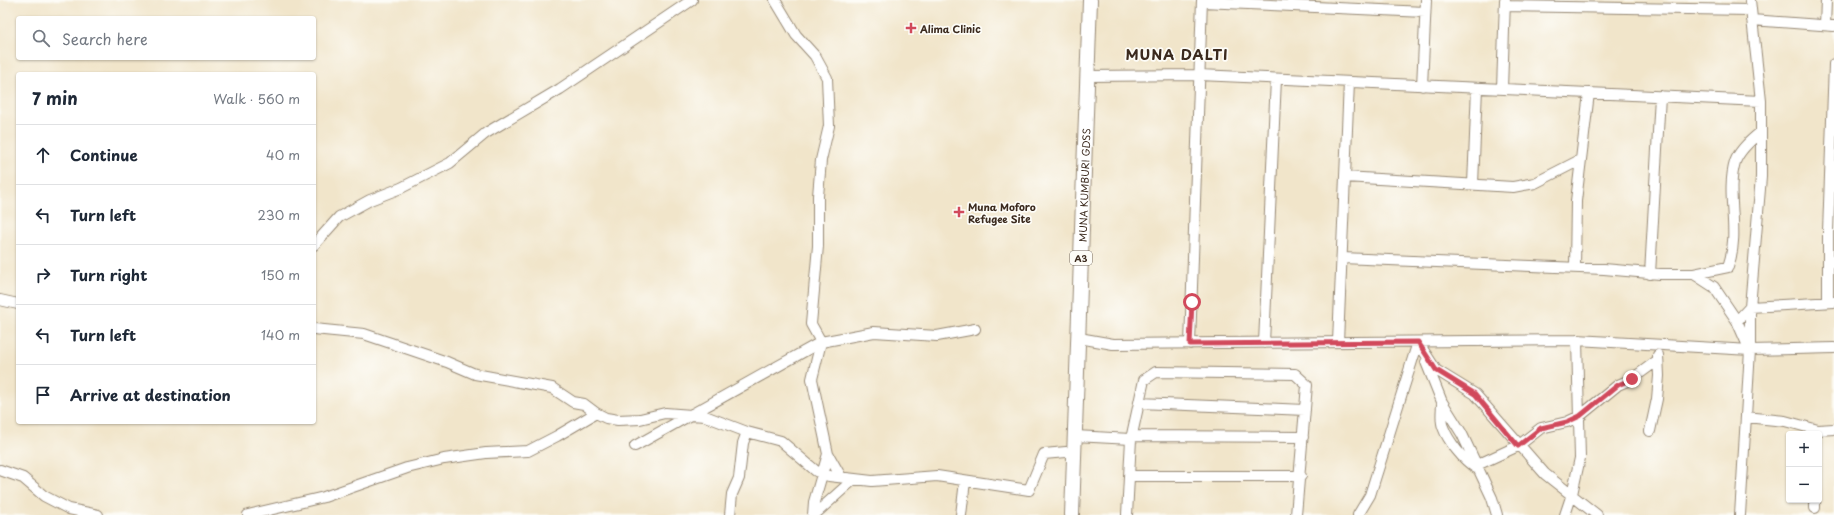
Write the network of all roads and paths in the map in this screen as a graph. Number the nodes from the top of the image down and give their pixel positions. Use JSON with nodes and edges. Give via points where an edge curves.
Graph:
{"nodes":[{"id":1,"x":692,"y":0,"type":"edge"},
{"id":2,"x":775,"y":0,"type":"edge"},
{"id":3,"x":1081,"y":0,"type":"edge"},
{"id":4,"x":1090,"y":0,"type":"edge"},
{"id":5,"x":1426,"y":0,"type":"edge"},
{"id":6,"x":1826,"y":0,"type":"edge"},
{"id":7,"x":1202,"y":1,"type":"edge"},
{"id":8,"x":1279,"y":3,"type":"edge"},
{"id":9,"x":1505,"y":3,"type":"edge"},
{"id":10,"x":1353,"y":4,"type":"edge"},
{"id":11,"x":1677,"y":4,"type":"edge"},
{"id":12,"x":1750,"y":5,"type":"edge"},
{"id":13,"x":1425,"y":12,"type":"junction"},
{"id":14,"x":1752,"y":20,"type":"junction"},
{"id":15,"x":1830,"y":26,"type":"edge"},
{"id":16,"x":1834,"y":64,"type":"edge"},
{"id":17,"x":1200,"y":75,"type":"junction"},
{"id":18,"x":1087,"y":76,"type":"junction"},
{"id":19,"x":1276,"y":79,"type":"junction"},
{"id":20,"x":1349,"y":82,"type":"junction"},
{"id":21,"x":1422,"y":86,"type":"junction"},
{"id":22,"x":1477,"y":88,"type":"junction"},
{"id":23,"x":1502,"y":89,"type":"junction"},
{"id":24,"x":1589,"y":93,"type":"junction"},
{"id":25,"x":1660,"y":96,"type":"junction"},
{"id":26,"x":1761,"y":101,"type":"junction"},
{"id":27,"x":1761,"y":132,"type":"junction"},
{"id":28,"x":1580,"y":160,"type":"junction"},
{"id":29,"x":1345,"y":177,"type":"junction"},
{"id":30,"x":1473,"y":184,"type":"junction"},
{"id":31,"x":1831,"y":231,"type":"edge"},
{"id":32,"x":316,"y":243,"type":"edge"},
{"id":33,"x":1831,"y":249,"type":"edge"},
{"id":34,"x":1342,"y":258,"type":"junction"},
{"id":35,"x":1575,"y":268,"type":"junction"},
{"id":36,"x":1650,"y":274,"type":"junction"},
{"id":37,"x":1694,"y":274,"type":"junction"},
{"id":38,"x":0,"y":300,"type":"edge"},
{"id":39,"x":1831,"y":302,"type":"edge"},
{"id":40,"x":16,"y":304,"type":"edge"},
{"id":41,"x":1750,"y":307,"type":"junction"},
{"id":42,"x":1736,"y":320,"type":"junction"},
{"id":43,"x":316,"y":329,"type":"edge"},
{"id":44,"x":975,"y":329,"type":"dead end"},
{"id":45,"x":1079,"y":338,"type":"junction"},
{"id":46,"x":1577,"y":340,"type":"junction"},
{"id":47,"x":821,"y":342,"type":"junction"},
{"id":48,"x":1338,"y":342,"type":"junction"},
{"id":49,"x":1418,"y":342,"type":"junction"},
{"id":50,"x":1264,"y":343,"type":"junction"},
{"id":51,"x":1190,"y":344,"type":"junction"},
{"id":52,"x":1658,"y":346,"type":"junction"},
{"id":53,"x":1834,"y":348,"type":"edge"},
{"id":54,"x":1750,"y":350,"type":"junction"},
{"id":55,"x":1658,"y":360,"type":"junction"},
{"id":56,"x":1138,"y":403,"type":"junction"},
{"id":57,"x":1305,"y":410,"type":"junction"},
{"id":58,"x":596,"y":413,"type":"junction"},
{"id":59,"x":693,"y":415,"type":"junction"},
{"id":60,"x":1580,"y":416,"type":"junction"},
{"id":61,"x":1746,"y":417,"type":"junction"},
{"id":62,"x":1834,"y":429,"type":"edge"},
{"id":63,"x":1650,"y":431,"type":"dead end"},
{"id":64,"x":1815,"y":431,"type":"edge"},
{"id":65,"x":1822,"y":431,"type":"edge"},
{"id":66,"x":747,"y":432,"type":"junction"},
{"id":67,"x":1075,"y":436,"type":"junction"},
{"id":68,"x":1132,"y":437,"type":"junction"},
{"id":69,"x":1303,"y":437,"type":"junction"},
{"id":70,"x":635,"y":446,"type":"dead end"},
{"id":71,"x":1518,"y":446,"type":"junction"},
{"id":72,"x":1066,"y":452,"type":"junction"},
{"id":73,"x":828,"y":454,"type":"junction"},
{"id":74,"x":1478,"y":468,"type":"junction"},
{"id":75,"x":0,"y":470,"type":"edge"},
{"id":76,"x":823,"y":473,"type":"junction"},
{"id":77,"x":1129,"y":476,"type":"junction"},
{"id":78,"x":1300,"y":476,"type":"junction"},
{"id":79,"x":841,"y":478,"type":"junction"},
{"id":80,"x":854,"y":479,"type":"junction"},
{"id":81,"x":965,"y":481,"type":"junction"},
{"id":82,"x":1572,"y":494,"type":"junction"},
{"id":83,"x":98,"y":515,"type":"edge"},
{"id":84,"x":248,"y":515,"type":"edge"},
{"id":85,"x":730,"y":515,"type":"edge"},
{"id":86,"x":814,"y":515,"type":"edge"},
{"id":87,"x":961,"y":515,"type":"edge"},
{"id":88,"x":1064,"y":515,"type":"edge"},
{"id":89,"x":1072,"y":515,"type":"edge"},
{"id":90,"x":1127,"y":515,"type":"edge"},
{"id":91,"x":1296,"y":515,"type":"edge"},
{"id":92,"x":1358,"y":515,"type":"edge"},
{"id":93,"x":1497,"y":515,"type":"edge"},
{"id":94,"x":1565,"y":515,"type":"edge"},
{"id":95,"x":1597,"y":515,"type":"edge"},
{"id":96,"x":1740,"y":515,"type":"edge"}],
"edges":[{"from":1,"to":32,"type":"street","via":[[560,90],[486,133],[450,163],[339,217]]},
{"from":2,"to":47,"type":"street","via":[[796,35],[815,56],[827,78],[829,126],[821,160],[818,246],[811,324]]},
{"from":3,"to":72,"type":"highway","name":"MUNA KUMBURI GDSS","number":"A3"},
{"from":4,"to":18,"type":"highway","name":"MUNA KUMBURI GDSS","number":"A3"},
{"from":5,"to":13,"type":"street"},
{"from":6,"to":15,"type":"street"},
{"from":7,"to":8,"type":"street"},
{"from":7,"to":17,"type":"street"},
{"from":8,"to":10,"type":"street"},
{"from":9,"to":11,"type":"street"},
{"from":9,"to":23,"type":"street"},
{"from":10,"to":13,"type":"street"},
{"from":11,"to":12,"type":"street"},
{"from":12,"to":14,"type":"street"},
{"from":13,"to":21,"type":"street"},
{"from":14,"to":15,"type":"street"},
{"from":14,"to":26,"type":"street"},
{"from":16,"to":31,"type":"street"},
{"from":17,"to":18,"type":"street"},
{"from":17,"to":19,"type":"street"},
{"from":17,"to":51,"type":"street"},
{"from":18,"to":45,"type":"highway","name":"MUNA KUMBURI GDSS","number":"A3"},
{"from":19,"to":20,"type":"street"},
{"from":19,"to":50,"type":"street"},
{"from":20,"to":21,"type":"street"},
{"from":20,"to":29,"type":"street"},
{"from":21,"to":22,"type":"street"},
{"from":22,"to":23,"type":"street"},
{"from":22,"to":30,"type":"street"},
{"from":23,"to":24,"type":"street"},
{"from":24,"to":25,"type":"street"},
{"from":24,"to":28,"type":"street"},
{"from":25,"to":26,"type":"street"},
{"from":25,"to":36,"type":"street"},
{"from":26,"to":27,"type":"street"},
{"from":27,"to":37,"type":"street","via":[[1735,161],[1732,189],[1735,229],[1733,253],[1728,267]]},
{"from":27,"to":41,"type":"street","via":[[1761,177]]},
{"from":28,"to":30,"type":"street","via":[[1535,183],[1513,186]]},
{"from":28,"to":35,"type":"street","via":[[1576,201]]},
{"from":29,"to":30,"type":"street"},
{"from":29,"to":34,"type":"street"},
{"from":31,"to":33,"type":"street"},
{"from":33,"to":39,"type":"street"},
{"from":34,"to":35,"type":"street"},
{"from":34,"to":48,"type":"street"},
{"from":35,"to":36,"type":"street"},
{"from":36,"to":37,"type":"street"},
{"from":37,"to":42,"type":"street","via":[[1714,287]]},
{"from":38,"to":40,"type":"street"},
{"from":39,"to":41,"type":"street"},
{"from":41,"to":42,"type":"street"},
{"from":41,"to":54,"type":"street"},
{"from":42,"to":54,"type":"street"},
{"from":43,"to":58,"type":"street","via":[[364,334],[476,374],[552,388]]},
{"from":44,"to":47,"type":"street","via":[[937,336],[874,332]]},
{"from":45,"to":51,"type":"street","via":[[1112,344]]},
{"from":45,"to":67,"type":"highway","name":"MUNA KUMBURI GDSS","number":"A3"},
{"from":46,"to":49,"type":"street"},
{"from":46,"to":52,"type":"street"},
{"from":46,"to":60,"type":"street"},
{"from":47,"to":59,"type":"street"},
{"from":47,"to":73,"type":"street","via":[[812,379]]},
{"from":48,"to":49,"type":"street"},
{"from":48,"to":50,"type":"street"},
{"from":49,"to":71,"type":"street","via":[[1436,370],[1475,394]]},
{"from":49,"to":74,"type":"street","via":[[1442,402],[1462,434]]},
{"from":49,"to":92,"type":"street","via":[[1370,494]]},
{"from":50,"to":51,"type":"street"},
{"from":52,"to":54,"type":"street"},
{"from":52,"to":55,"type":"street"},
{"from":53,"to":54,"type":"street"},
{"from":54,"to":61,"type":"street"},
{"from":55,"to":60,"type":"street","via":[[1632,379],[1618,385]]},
{"from":55,"to":63,"type":"street","via":[[1660,376]]},
{"from":56,"to":57,"type":"street"},
{"from":56,"to":57,"type":"street","via":[[1144,380],[1156,372],[1295,374],[1307,385]]},
{"from":56,"to":68,"type":"street"},
{"from":57,"to":69,"type":"street"},
{"from":58,"to":59,"type":"street","via":[[618,420],[640,419],[665,413]]},
{"from":58,"to":84,"type":"street","via":[[528,451],[444,459],[407,468],[324,497]]},
{"from":59,"to":66,"type":"street","via":[[705,416]]},
{"from":59,"to":70,"type":"street"},
{"from":60,"to":71,"type":"street","via":[[1541,428]]},
{"from":60,"to":82,"type":"street","via":[[1580,458]]},
{"from":61,"to":64,"type":"street","via":[[1785,421]]},
{"from":61,"to":96,"type":"street"},
{"from":62,"to":65,"type":"street"},
{"from":66,"to":76,"type":"street","via":[[781,441],[816,471]]},
{"from":66,"to":85,"type":"street","via":[[743,443],[739,478],[732,494]]},
{"from":67,"to":68,"type":"street"},
{"from":67,"to":89,"type":"highway","name":"MUNA KUMBURI GDSS","number":"A3"},
{"from":68,"to":69,"type":"street"},
{"from":68,"to":77,"type":"street"},
{"from":69,"to":78,"type":"street"},
{"from":71,"to":74,"type":"street"},
{"from":71,"to":82,"type":"street","via":[[1546,474]]},
{"from":72,"to":81,"type":"street","via":[[1044,454],[1029,490]]},
{"from":72,"to":88,"type":"highway","name":"MUNA KUMBURI GDSS","number":"A3"},
{"from":73,"to":76,"type":"street"},
{"from":73,"to":79,"type":"street"},
{"from":74,"to":93,"type":"street"},
{"from":75,"to":83,"type":"street","via":[[23,478],[44,496],[69,509]]},
{"from":76,"to":79,"type":"street"},
{"from":76,"to":86,"type":"street","via":[[814,502]]},
{"from":77,"to":78,"type":"street"},
{"from":77,"to":90,"type":"street"},
{"from":78,"to":91,"type":"street"},
{"from":79,"to":80,"type":"street"},
{"from":80,"to":81,"type":"street","via":[[872,481],[937,476]]},
{"from":80,"to":86,"type":"street"},
{"from":81,"to":87,"type":"street"},
{"from":82,"to":94,"type":"street"},
{"from":82,"to":95,"type":"street"}]}
